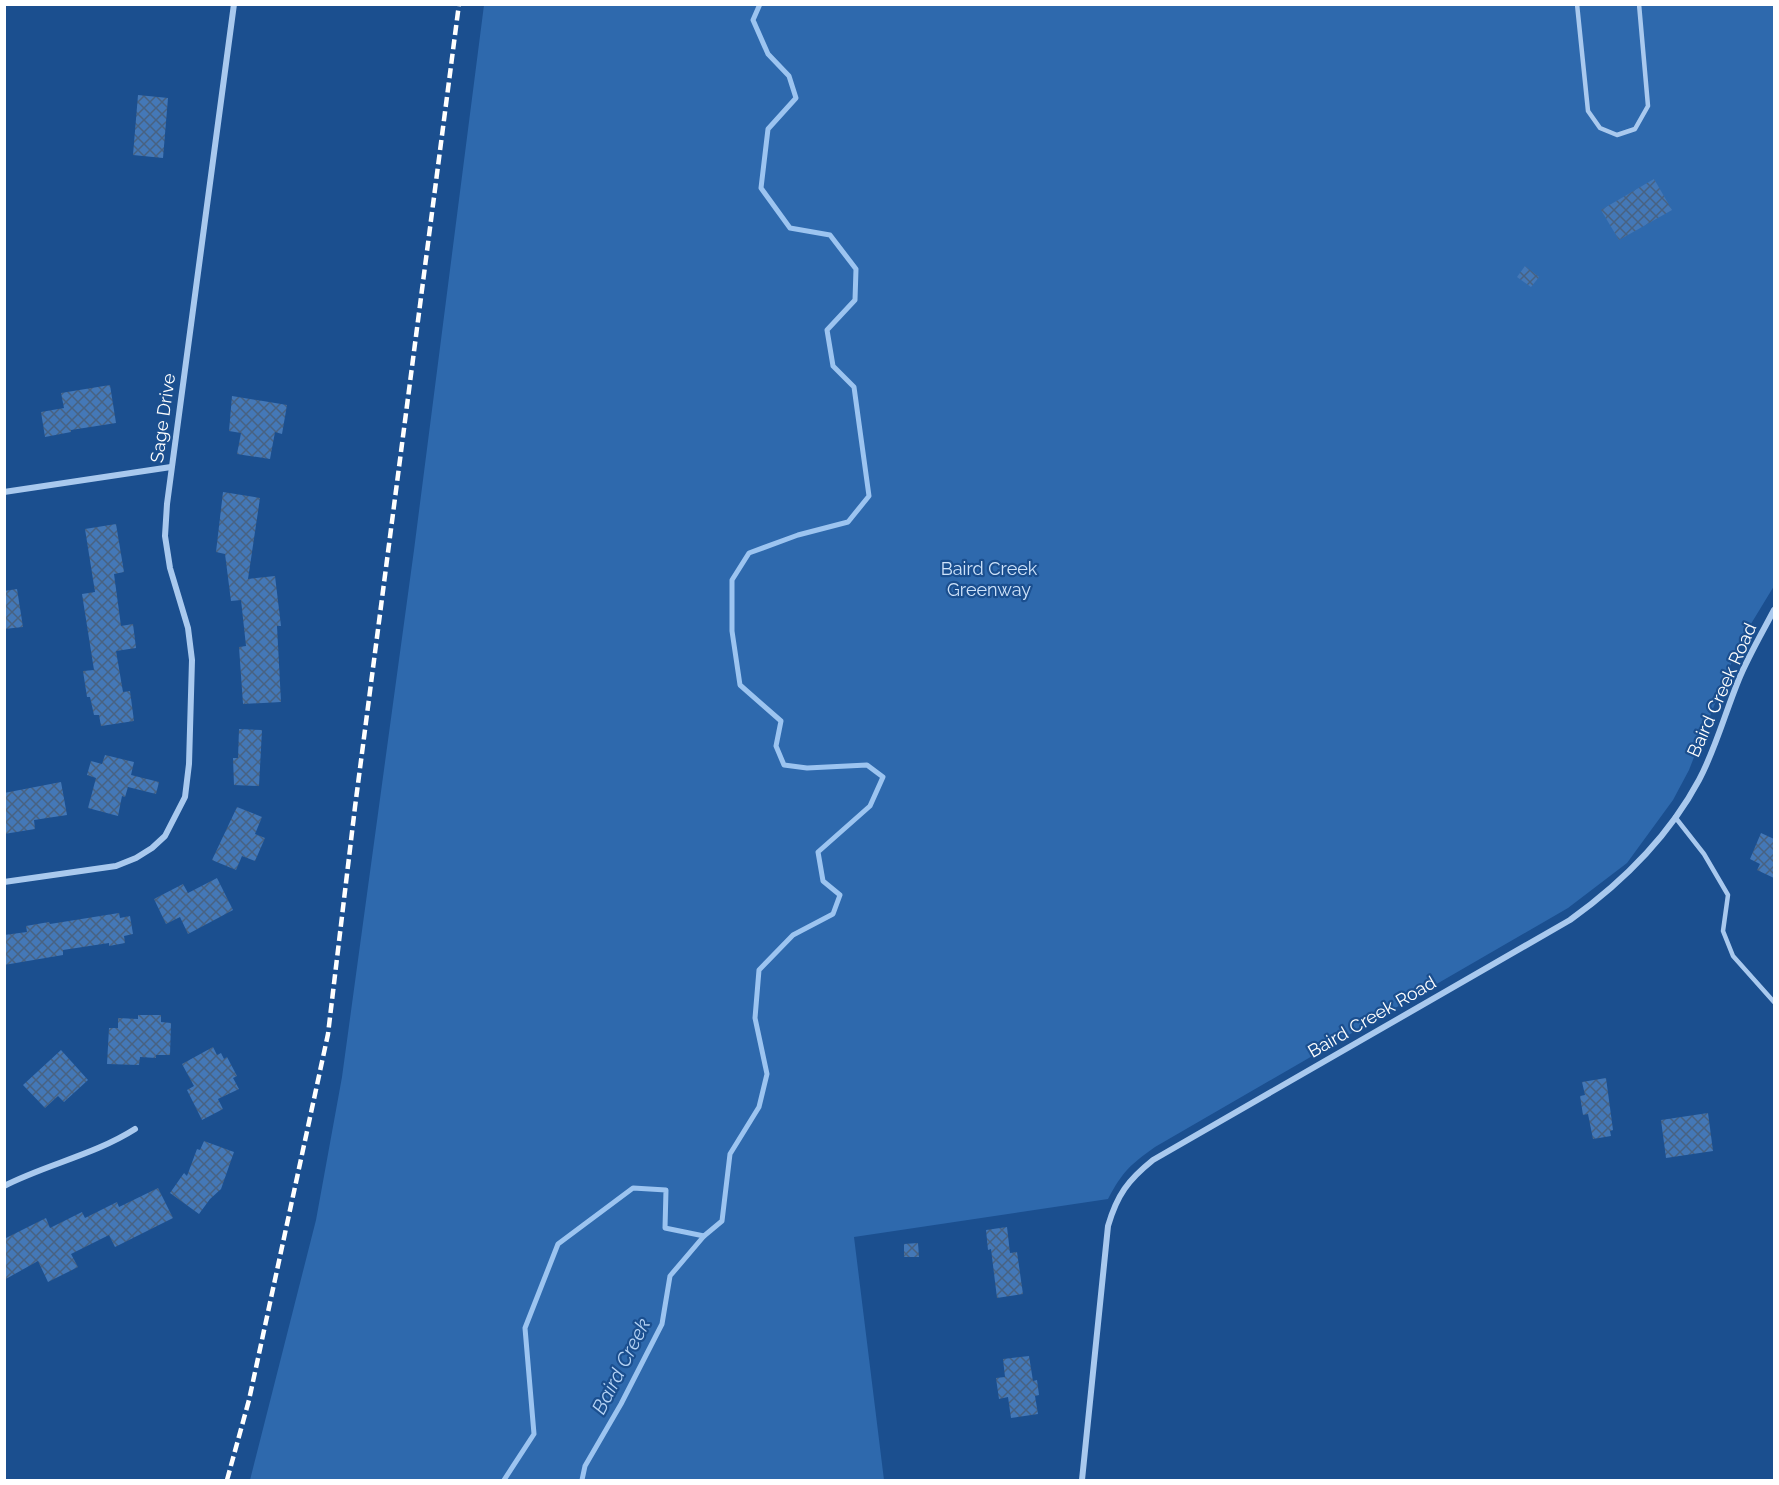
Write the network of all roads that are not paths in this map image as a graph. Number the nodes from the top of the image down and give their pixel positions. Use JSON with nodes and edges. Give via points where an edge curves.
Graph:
{"nodes":[{"id":1,"x":234,"y":4,"type":"edge"},
{"id":2,"x":1577,"y":4,"type":"edge"},
{"id":3,"x":1639,"y":4,"type":"edge"},
{"id":4,"x":171,"y":467,"type":"junction"},
{"id":5,"x":4,"y":492,"type":"edge"},
{"id":6,"x":1774,"y":610,"type":"edge"},
{"id":7,"x":1675,"y":818,"type":"junction"},
{"id":8,"x":4,"y":882,"type":"edge"},
{"id":9,"x":1774,"y":1002,"type":"edge"},
{"id":10,"x":135,"y":1130,"type":"dead end"},
{"id":11,"x":4,"y":1186,"type":"edge"},
{"id":12,"x":1082,"y":1480,"type":"edge"}],
"edges":[{"from":1,"to":4,"type":"street","name":"Sage Drive"},
{"from":2,"to":3,"type":"lane","via":[[1588,111],[1600,128],[1617,135],[1635,129],[1648,106]]},
{"from":4,"to":5,"type":"street"},
{"from":4,"to":8,"type":"street","name":"Sage Drive","via":[[165,536],[192,660],[185,797],[169,831],[136,858],[116,866]]},
{"from":6,"to":7,"type":"street","name":"Baird Creek Road","via":[[1739,679],[1699,780]]},
{"from":7,"to":9,"type":"lane","via":[[1704,854],[1728,895],[1723,931],[1733,956]]},
{"from":7,"to":12,"type":"street","name":"Baird Creek Road","via":[[1627,875],[1570,920],[1153,1160],[1137,1173],[1122,1190],[1108,1226]]},
{"from":10,"to":11,"type":"street","via":[[98,1150]]}]}
